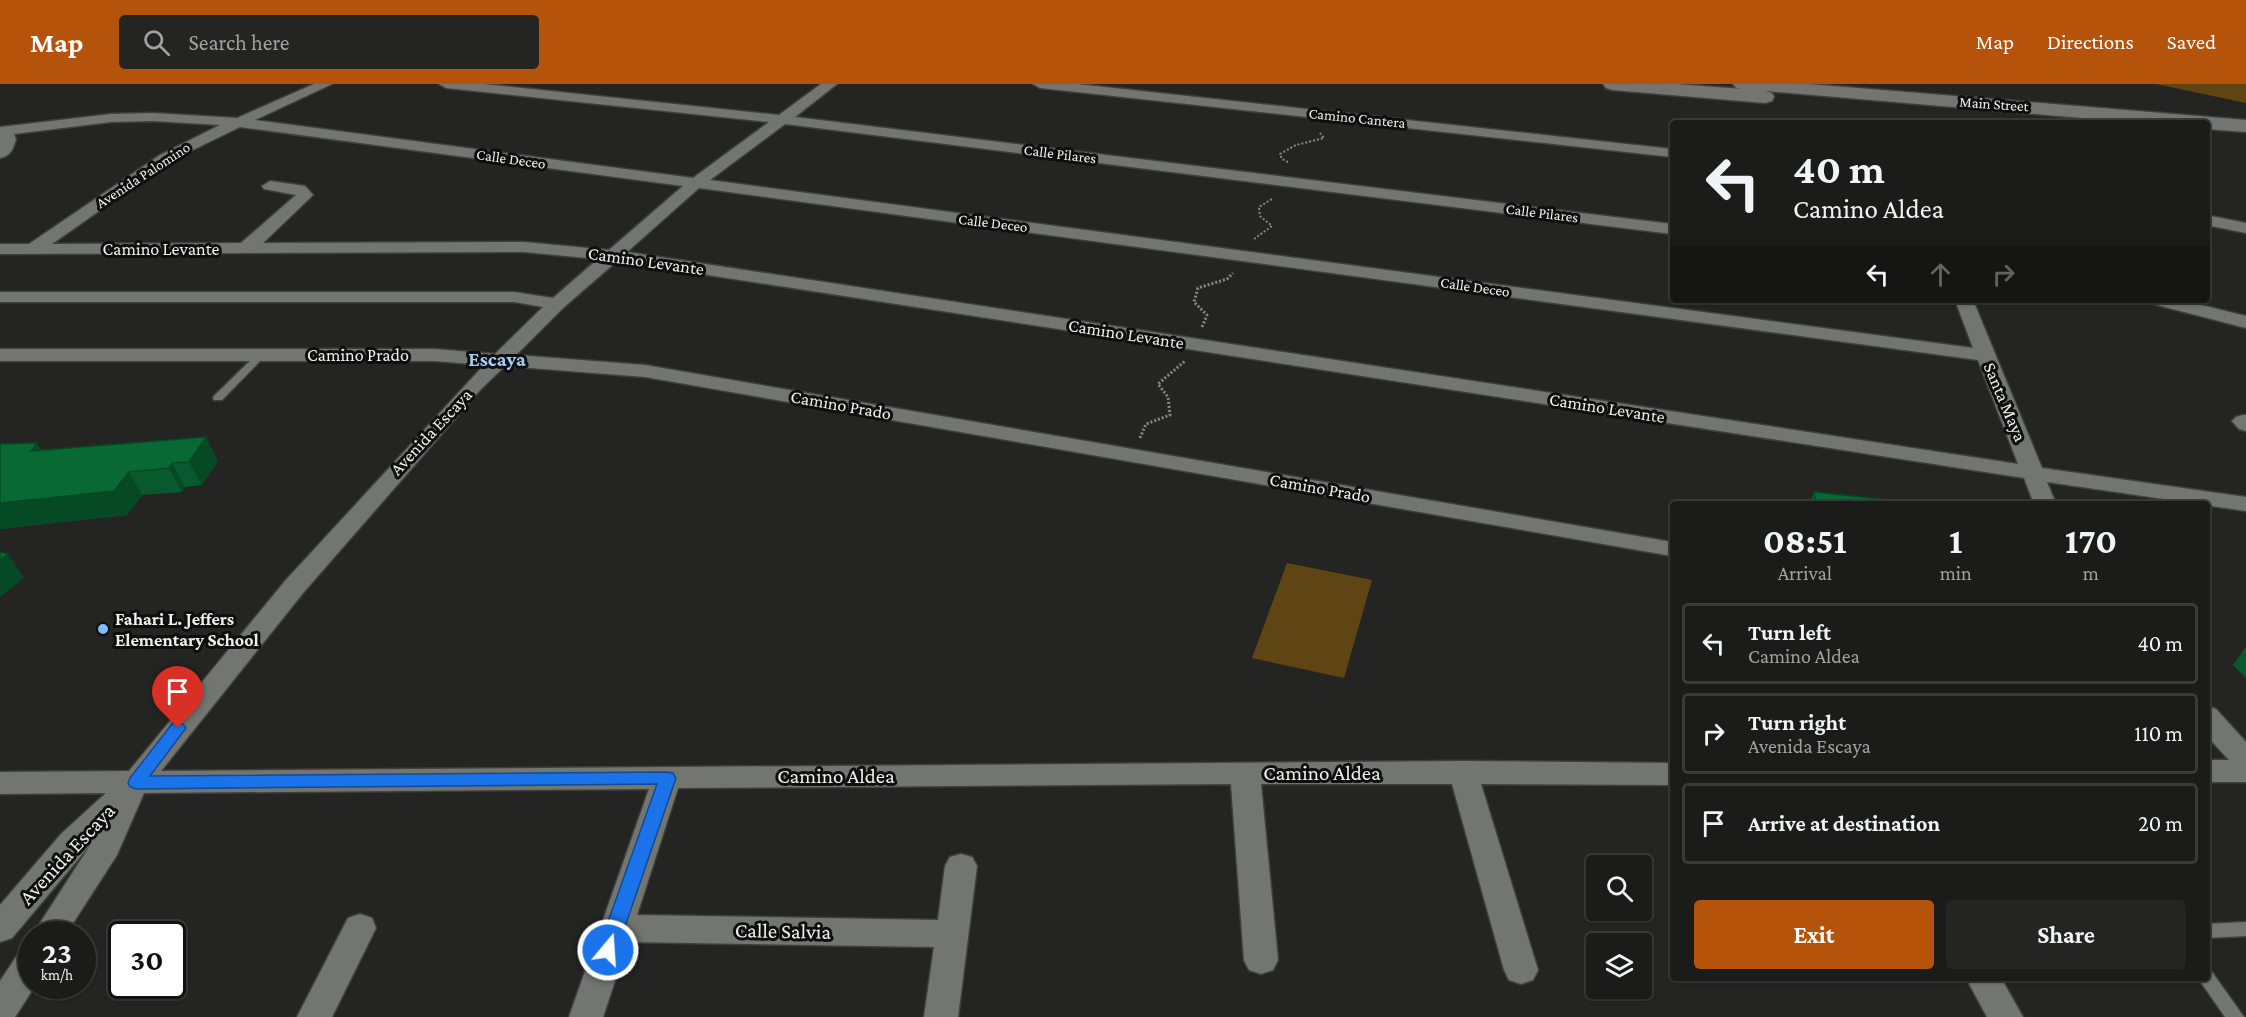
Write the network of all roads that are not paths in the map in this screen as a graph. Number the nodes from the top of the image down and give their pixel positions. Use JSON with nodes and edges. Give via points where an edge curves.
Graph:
{"nodes":[{"id":1,"x":326,"y":84,"type":"edge"},
{"id":2,"x":446,"y":84,"type":"edge"},
{"id":3,"x":830,"y":84,"type":"edge"},
{"id":4,"x":1041,"y":84,"type":"edge"},
{"id":5,"x":1612,"y":84,"type":"edge"},
{"id":6,"x":1742,"y":84,"type":"edge"},
{"id":7,"x":779,"y":119,"type":"junction"},
{"id":8,"x":2053,"y":120,"type":"edge"},
{"id":9,"x":2174,"y":120,"type":"edge"},
{"id":10,"x":238,"y":123,"type":"junction"},
{"id":11,"x":2210,"y":123,"type":"edge"},
{"id":12,"x":2246,"y":126,"type":"edge"},
{"id":13,"x":3,"y":131,"type":"edge"},
{"id":14,"x":2210,"y":134,"type":"edge"},
{"id":15,"x":2246,"y":138,"type":"edge"},
{"id":16,"x":1670,"y":153,"type":"edge"},
{"id":17,"x":0,"y":154,"type":"edge"},
{"id":18,"x":695,"y":184,"type":"junction"},
{"id":19,"x":270,"y":186,"type":"dead end"},
{"id":20,"x":2210,"y":221,"type":"edge"},
{"id":21,"x":2246,"y":228,"type":"edge"},
{"id":22,"x":1670,"y":229,"type":"edge"},
{"id":23,"x":0,"y":249,"type":"edge"},
{"id":24,"x":33,"y":249,"type":"junction"},
{"id":25,"x":244,"y":249,"type":"junction"},
{"id":26,"x":613,"y":255,"type":"junction"},
{"id":27,"x":0,"y":297,"type":"edge"},
{"id":28,"x":1965,"y":303,"type":"edge"},
{"id":29,"x":2171,"y":303,"type":"edge"},
{"id":30,"x":557,"y":304,"type":"junction"},
{"id":31,"x":2246,"y":322,"type":"edge"},
{"id":32,"x":0,"y":355,"type":"edge"},
{"id":33,"x":261,"y":355,"type":"junction"},
{"id":34,"x":1985,"y":356,"type":"junction"},
{"id":35,"x":501,"y":359,"type":"junction"},
{"id":36,"x":218,"y":398,"type":"dead end"},
{"id":37,"x":2034,"y":474,"type":"junction"},
{"id":38,"x":2044,"y":501,"type":"edge"},
{"id":39,"x":2246,"y":504,"type":"edge"},
{"id":40,"x":1670,"y":549,"type":"edge"},
{"id":41,"x":2210,"y":720,"type":"edge"},
{"id":42,"x":2246,"y":761,"type":"edge"},
{"id":43,"x":2210,"y":771,"type":"edge"},
{"id":44,"x":2246,"y":771,"type":"edge"},
{"id":45,"x":1463,"y":772,"type":"junction"},
{"id":46,"x":1245,"y":773,"type":"junction"},
{"id":47,"x":1670,"y":774,"type":"edge"},
{"id":48,"x":667,"y":778,"type":"junction"},
{"id":49,"x":0,"y":783,"type":"edge"},
{"id":50,"x":136,"y":783,"type":"junction"},
{"id":51,"x":961,"y":866,"type":"dead end"},
{"id":52,"x":57,"y":921,"type":"edge"},
{"id":53,"x":0,"y":928,"type":"edge"},
{"id":54,"x":360,"y":928,"type":"dead end"},
{"id":55,"x":615,"y":928,"type":"junction"},
{"id":56,"x":2246,"y":929,"type":"edge"},
{"id":57,"x":2210,"y":931,"type":"edge"},
{"id":58,"x":952,"y":934,"type":"junction"},
{"id":59,"x":1261,"y":960,"type":"dead end"},
{"id":60,"x":1521,"y":970,"type":"dead end"},
{"id":61,"x":1985,"y":981,"type":"edge"},
{"id":62,"x":2209,"y":981,"type":"edge"},
{"id":63,"x":18,"y":983,"type":"edge"},
{"id":64,"x":0,"y":1010,"type":"edge"},
{"id":65,"x":314,"y":1017,"type":"edge"},
{"id":66,"x":586,"y":1017,"type":"edge"},
{"id":67,"x":941,"y":1017,"type":"edge"},
{"id":68,"x":2006,"y":1017,"type":"edge"},
{"id":69,"x":2235,"y":1017,"type":"edge"}],
"edges":[{"from":1,"to":10,"type":"street","name":"Avenida Palomino"},
{"from":2,"to":7,"type":"street","name":"Calle Pilares"},
{"from":3,"to":7,"type":"street","name":"Avenida Escaya"},
{"from":4,"to":16,"type":"street","name":"Camino Cantera"},
{"from":5,"to":8,"type":"main road","name":"Main Street"},
{"from":6,"to":9,"type":"main road","name":"Main Street"},
{"from":7,"to":18,"type":"street","name":"Avenida Escaya"},
{"from":7,"to":22,"type":"street","name":"Calle Pilares"},
{"from":10,"to":13,"type":"street","name":"Calle Deceo","via":[[111,118]]},
{"from":10,"to":18,"type":"street","name":"Calle Deceo"},
{"from":10,"to":24,"type":"street","name":"Avenida Palomino","via":[[165,158]]},
{"from":11,"to":12,"type":"main road","name":"Main Street"},
{"from":13,"to":17,"type":"street","via":[[9,139]]},
{"from":14,"to":15,"type":"main road"},
{"from":18,"to":26,"type":"street","name":"Avenida Escaya"},
{"from":18,"to":34,"type":"street","name":"Calle Deceo"},
{"from":19,"to":25,"type":"street","via":[[299,189],[305,195]]},
{"from":20,"to":21,"type":"street"},
{"from":23,"to":24,"type":"street","name":"Camino Levante"},
{"from":24,"to":25,"type":"street","name":"Camino Levante"},
{"from":25,"to":26,"type":"street","name":"Camino Levante","via":[[524,248]]},
{"from":26,"to":30,"type":"street","name":"Avenida Escaya"},
{"from":26,"to":37,"type":"street","name":"Camino Levante"},
{"from":27,"to":30,"type":"street","via":[[514,297]]},
{"from":28,"to":34,"type":"street","name":"Santa Maya"},
{"from":29,"to":31,"type":"street"},
{"from":30,"to":35,"type":"street","name":"Avenida Escaya"},
{"from":32,"to":33,"type":"street","name":"Camino Prado"},
{"from":33,"to":35,"type":"street","name":"Camino Prado"},
{"from":33,"to":36,"type":"lane"},
{"from":34,"to":37,"type":"street","name":"Santa Maya"},
{"from":35,"to":40,"type":"street","name":"Camino Prado","via":[[645,371]]},
{"from":35,"to":50,"type":"street","name":"Avenida Escaya","via":[[423,440],[301,579]]},
{"from":37,"to":38,"type":"street","name":"Santa Maya"},
{"from":37,"to":39,"type":"street","name":"Camino Levante"},
{"from":41,"to":42,"type":"street"},
{"from":43,"to":44,"type":"street"},
{"from":45,"to":46,"type":"street","name":"Camino Aldea"},
{"from":45,"to":47,"type":"street","name":"Camino Aldea"},
{"from":45,"to":60,"type":"street"},
{"from":46,"to":48,"type":"street","name":"Camino Aldea"},
{"from":46,"to":59,"type":"street"},
{"from":48,"to":50,"type":"street","name":"Camino Aldea"},
{"from":48,"to":55,"type":"street"},
{"from":49,"to":50,"type":"street","name":"Camino Aldea"},
{"from":50,"to":52,"type":"street","name":"Avenida Escaya","via":[[106,846]]},
{"from":50,"to":53,"type":"street","name":"Avenida Escaya","via":[[72,843]]},
{"from":51,"to":58,"type":"street"},
{"from":54,"to":65,"type":"street"},
{"from":55,"to":58,"type":"street","name":"Calle Salvia"},
{"from":55,"to":66,"type":"street"},
{"from":56,"to":57,"type":"lane"},
{"from":58,"to":67,"type":"street"},
{"from":61,"to":68,"type":"street"},
{"from":62,"to":69,"type":"lane"},
{"from":63,"to":64,"type":"street"}]}
